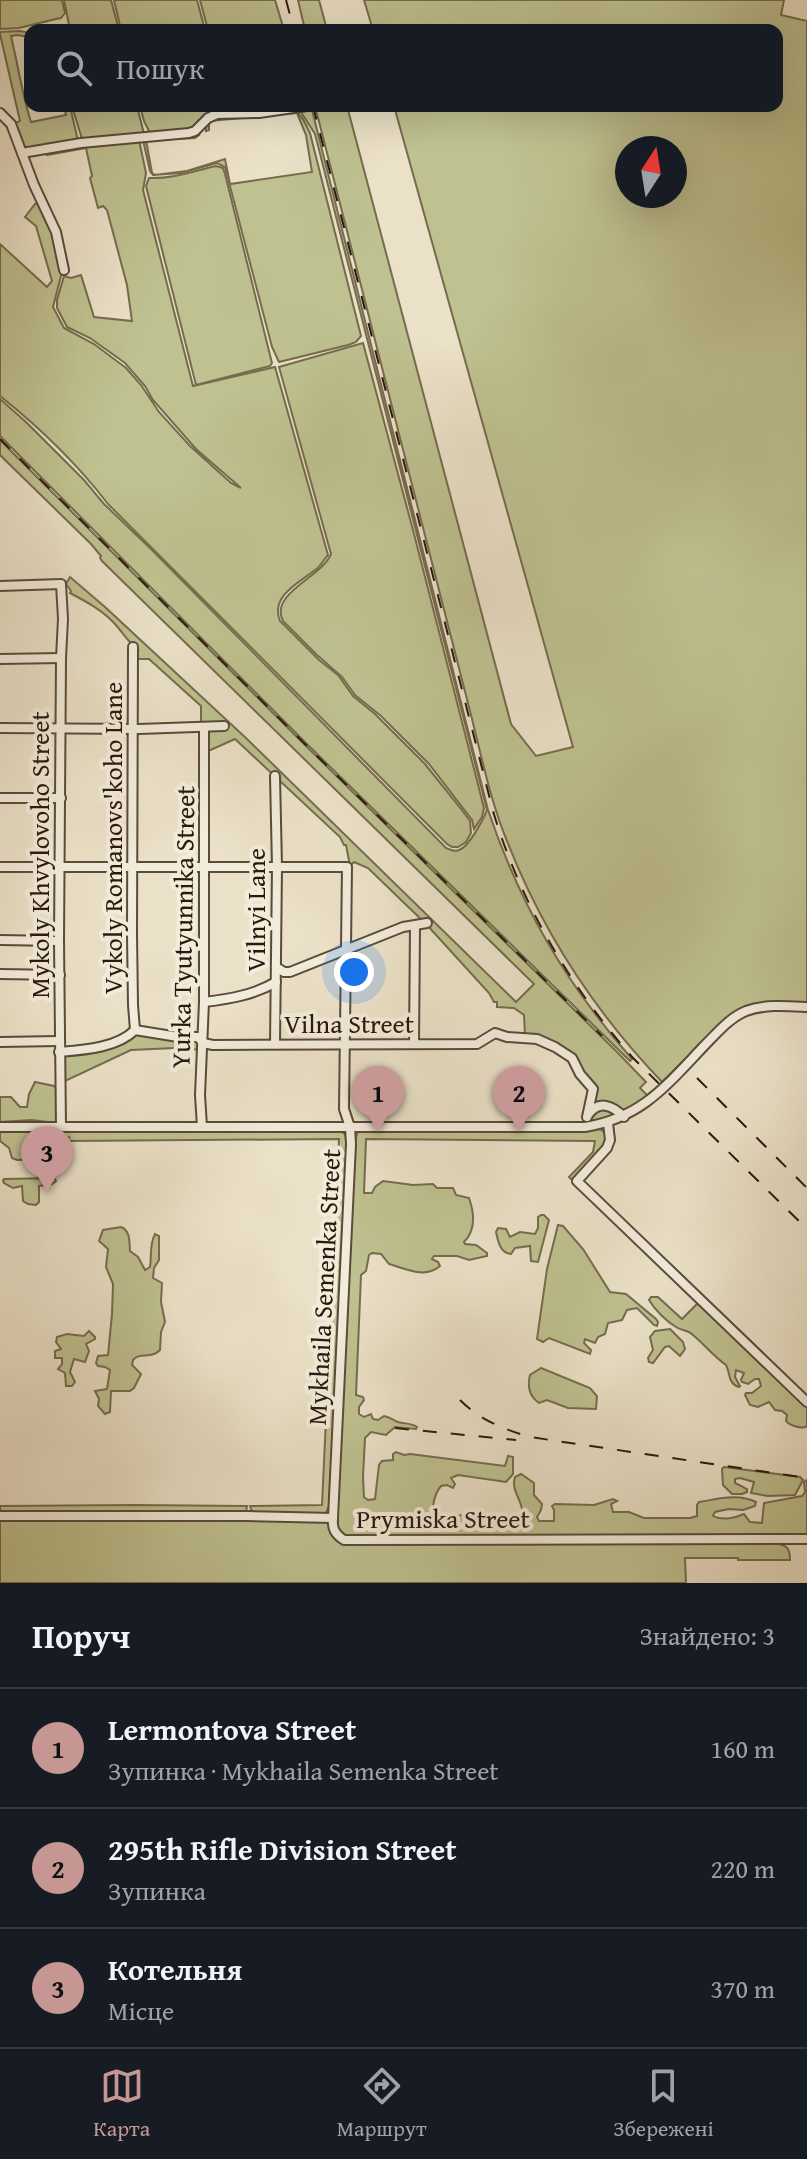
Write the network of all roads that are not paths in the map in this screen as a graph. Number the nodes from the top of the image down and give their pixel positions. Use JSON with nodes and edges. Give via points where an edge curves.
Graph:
{"nodes":[{"id":1,"x":266,"y":112,"type":"edge"},
{"id":2,"x":0,"y":113,"type":"edge"},
{"id":3,"x":22,"y":153,"type":"junction"},
{"id":4,"x":64,"y":270,"type":"dead end"},
{"id":5,"x":0,"y":586,"type":"edge"},
{"id":6,"x":133,"y":647,"type":"dead end"},
{"id":7,"x":61,"y":658,"type":"junction"},
{"id":8,"x":0,"y":659,"type":"edge"},
{"id":9,"x":224,"y":726,"type":"dead end"},
{"id":10,"x":204,"y":727,"type":"junction"},
{"id":11,"x":0,"y":728,"type":"edge"},
{"id":12,"x":60,"y":728,"type":"junction"},
{"id":13,"x":133,"y":728,"type":"junction"},
{"id":14,"x":275,"y":776,"type":"dead end"},
{"id":15,"x":0,"y":798,"type":"edge"},
{"id":16,"x":61,"y":798,"type":"junction"},
{"id":17,"x":0,"y":867,"type":"edge"},
{"id":18,"x":60,"y":867,"type":"junction"},
{"id":19,"x":134,"y":867,"type":"junction"},
{"id":20,"x":204,"y":867,"type":"junction"},
{"id":21,"x":277,"y":867,"type":"junction"},
{"id":22,"x":427,"y":923,"type":"dead end"},
{"id":23,"x":415,"y":926,"type":"junction"},
{"id":24,"x":0,"y":940,"type":"edge"},
{"id":25,"x":59,"y":941,"type":"junction"},
{"id":26,"x":346,"y":948,"type":"junction"},
{"id":27,"x":276,"y":967,"type":"junction"},
{"id":28,"x":0,"y":974,"type":"edge"},
{"id":29,"x":60,"y":975,"type":"junction"},
{"id":30,"x":276,"y":982,"type":"junction"},
{"id":31,"x":204,"y":1002,"type":"junction"},
{"id":32,"x":807,"y":1007,"type":"edge"},
{"id":33,"x":135,"y":1030,"type":"junction"},
{"id":34,"x":59,"y":1041,"type":"junction"},
{"id":35,"x":0,"y":1042,"type":"edge"},
{"id":36,"x":203,"y":1043,"type":"junction"},
{"id":37,"x":275,"y":1044,"type":"junction"},
{"id":38,"x":414,"y":1044,"type":"junction"},
{"id":39,"x":346,"y":1045,"type":"junction"},
{"id":40,"x":59,"y":1052,"type":"junction"},
{"id":41,"x":587,"y":1117,"type":"junction"},
{"id":42,"x":624,"y":1117,"type":"junction"},
{"id":43,"x":608,"y":1123,"type":"junction"},
{"id":44,"x":0,"y":1127,"type":"edge"},
{"id":45,"x":61,"y":1127,"type":"junction"},
{"id":46,"x":202,"y":1127,"type":"junction"},
{"id":47,"x":350,"y":1127,"type":"junction"},
{"id":48,"x":585,"y":1127,"type":"junction"},
{"id":49,"x":807,"y":1402,"type":"edge"},
{"id":50,"x":0,"y":1516,"type":"edge"},
{"id":51,"x":333,"y":1518,"type":"junction"},
{"id":52,"x":806,"y":1539,"type":"edge"}],
"edges":[{"from":1,"to":3,"type":"street","via":[[217,114],[189,133]]},
{"from":2,"to":3,"type":"street","via":[[11,124]]},
{"from":3,"to":4,"type":"street","via":[[56,232]]},
{"from":5,"to":7,"type":"street","name":"Mykoly Khvylovoho Street","via":[[61,584]]},
{"from":6,"to":13,"type":"street","name":"Vykoly Romanovs'koho Lane"},
{"from":7,"to":8,"type":"street"},
{"from":7,"to":12,"type":"street","name":"Mykoly Khvylovoho Street"},
{"from":9,"to":10,"type":"street"},
{"from":10,"to":13,"type":"street"},
{"from":10,"to":20,"type":"street","name":"Yurka Tyutyunnika Street"},
{"from":11,"to":12,"type":"street"},
{"from":12,"to":13,"type":"street"},
{"from":12,"to":16,"type":"street","name":"Mykoly Khvylovoho Street"},
{"from":13,"to":19,"type":"street","name":"Vykoly Romanovs'koho Lane"},
{"from":14,"to":21,"type":"street","name":"Vilnyi Lane"},
{"from":15,"to":16,"type":"street"},
{"from":16,"to":18,"type":"street","name":"Mykoly Khvylovoho Street"},
{"from":17,"to":18,"type":"street"},
{"from":18,"to":19,"type":"street"},
{"from":18,"to":25,"type":"street","name":"Mykoly Khvylovoho Street"},
{"from":19,"to":20,"type":"street"},
{"from":19,"to":33,"type":"street","name":"Vykoly Romanovs'koho Lane"},
{"from":20,"to":21,"type":"street"},
{"from":20,"to":31,"type":"street","name":"Yurka Tyutyunnika Street"},
{"from":21,"to":26,"type":"street","name":"Mykhaila Semenka Street","via":[[347,867]]},
{"from":21,"to":27,"type":"street","name":"Vilnyi Lane"},
{"from":22,"to":23,"type":"street"},
{"from":23,"to":26,"type":"street"},
{"from":23,"to":38,"type":"street"},
{"from":24,"to":25,"type":"street"},
{"from":25,"to":29,"type":"street","name":"Mykoly Khvylovoho Street"},
{"from":26,"to":27,"type":"street","via":[[290,972]]},
{"from":26,"to":39,"type":"street","name":"Mykhaila Semenka Street"},
{"from":27,"to":30,"type":"street","name":"Vilnyi Lane"},
{"from":28,"to":29,"type":"street"},
{"from":29,"to":34,"type":"street","name":"Mykoly Khvylovoho Street"},
{"from":30,"to":31,"type":"street","via":[[246,995]]},
{"from":30,"to":37,"type":"street","name":"Vilnyi Lane"},
{"from":31,"to":36,"type":"street","name":"Yurka Tyutyunnika Street"},
{"from":32,"to":42,"type":"street","via":[[760,1008],[737,1016],[649,1101]]},
{"from":33,"to":36,"type":"street","name":"Vilna Street","via":[[198,1037]]},
{"from":33,"to":40,"type":"street","via":[[110,1043]]},
{"from":34,"to":35,"type":"street"},
{"from":34,"to":40,"type":"street","name":"Mykoly Khvylovoho Street"},
{"from":36,"to":37,"type":"street","name":"Vilna Street"},
{"from":36,"to":46,"type":"street","name":"Yurka Tyutyunnika Street"},
{"from":37,"to":39,"type":"street","name":"Vilna Street"},
{"from":38,"to":39,"type":"street","name":"Vilna Street"},
{"from":38,"to":41,"type":"street","name":"Vilna Street","via":[[477,1044],[495,1033],[546,1042],[572,1058],[591,1085]]},
{"from":39,"to":47,"type":"street","name":"Mykhaila Semenka Street","via":[[344,1109]]},
{"from":40,"to":45,"type":"street","name":"Mykoly Khvylovoho Street"},
{"from":41,"to":42,"type":"street","via":[[600,1105]]},
{"from":41,"to":48,"type":"street","name":"Vilna Street"},
{"from":42,"to":43,"type":"street"},
{"from":43,"to":48,"type":"street"},
{"from":43,"to":49,"type":"street","via":[[607,1148],[577,1181]]},
{"from":44,"to":45,"type":"street"},
{"from":45,"to":46,"type":"street"},
{"from":46,"to":47,"type":"street"},
{"from":47,"to":48,"type":"street"},
{"from":47,"to":51,"type":"street","name":"Mykhaila Semenka Street"},
{"from":50,"to":51,"type":"street","name":"Prymiska Street"},
{"from":51,"to":52,"type":"street","name":"Prymiska Street","via":[[334,1531],[344,1540]]}]}
